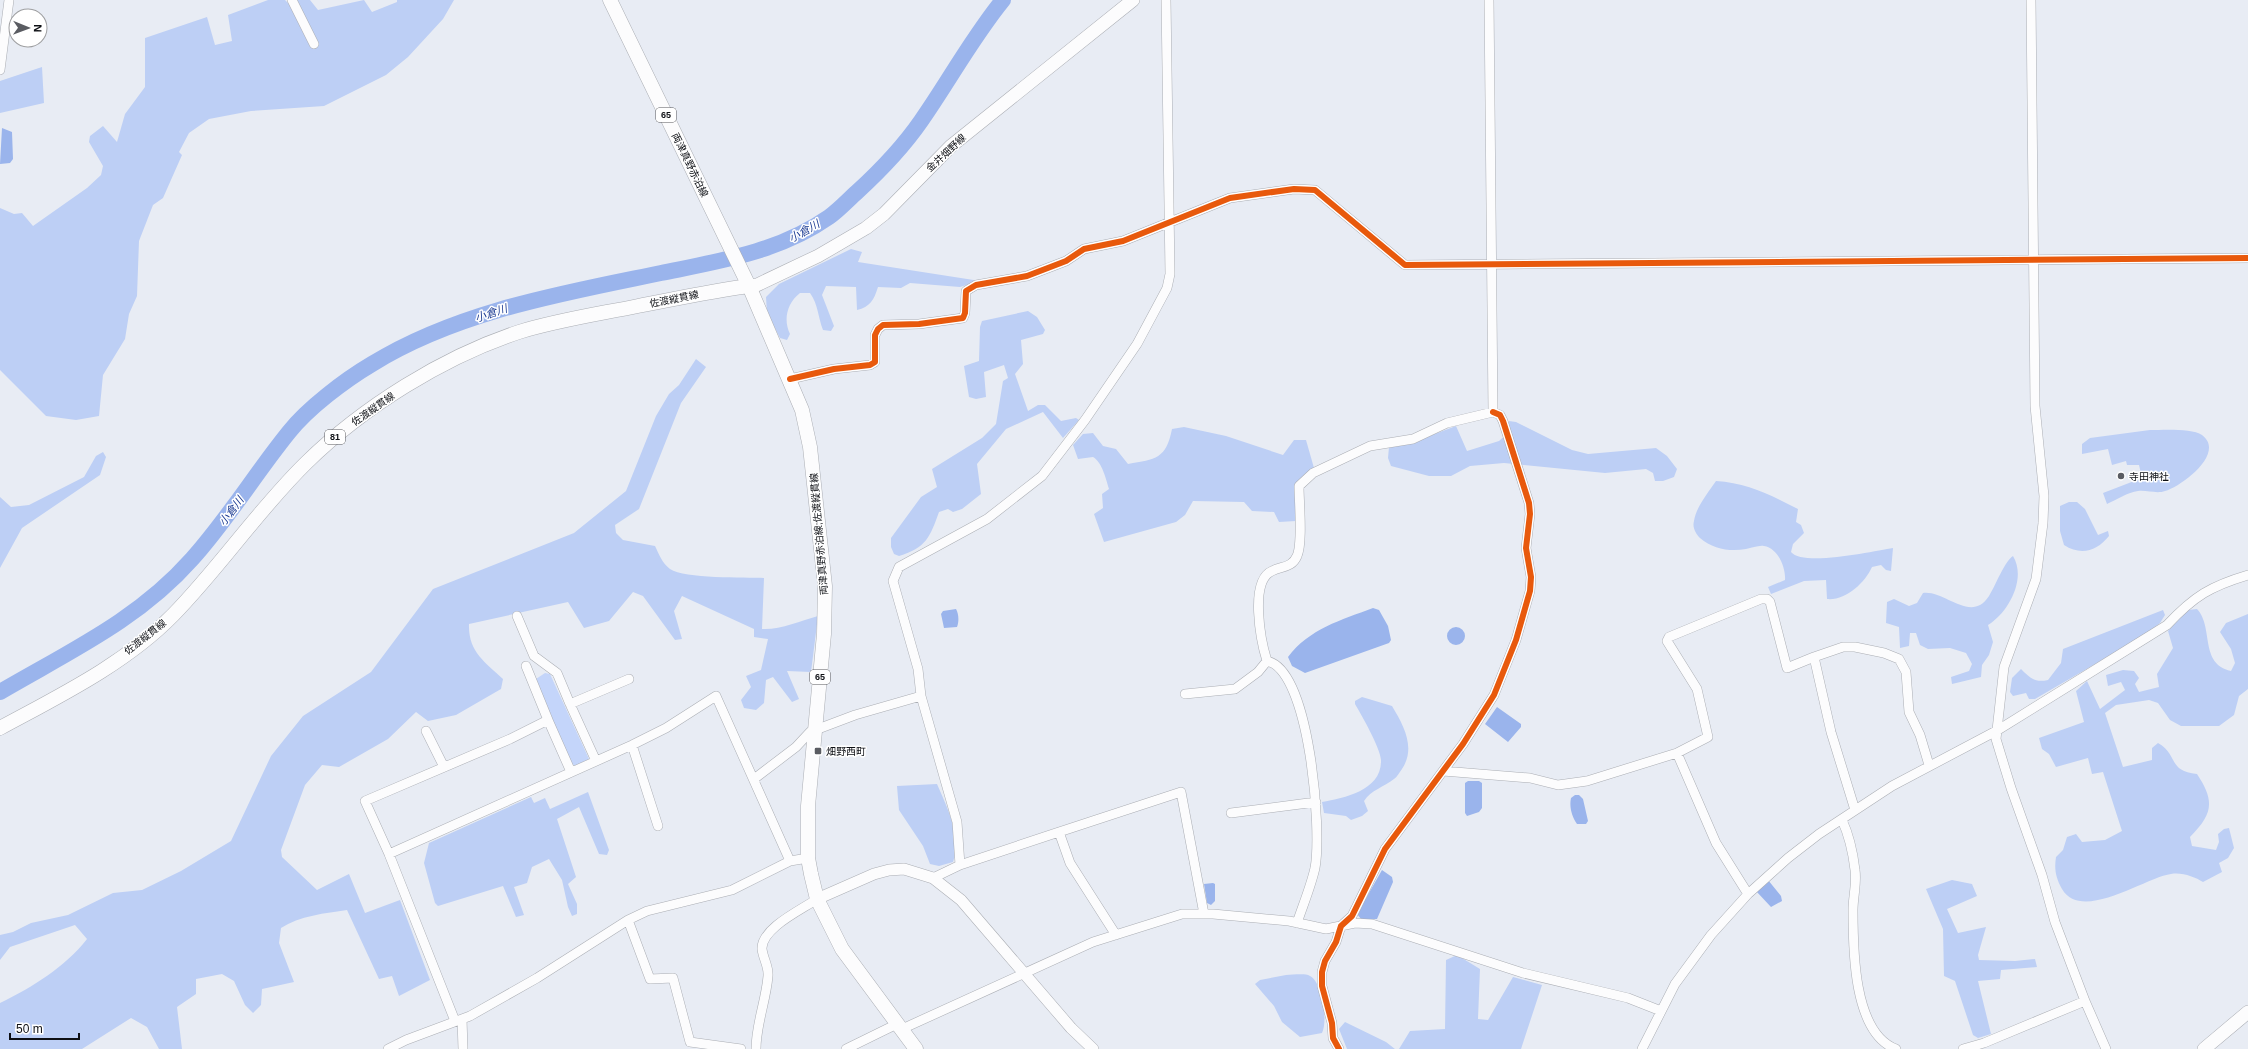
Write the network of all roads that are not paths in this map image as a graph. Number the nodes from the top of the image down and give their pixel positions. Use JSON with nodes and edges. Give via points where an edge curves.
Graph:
{"nodes":[{"id":1,"x":9,"y":0,"type":"edge"},
{"id":2,"x":292,"y":0,"type":"edge"},
{"id":3,"x":610,"y":0,"type":"edge"},
{"id":4,"x":1133,"y":0,"type":"edge"},
{"id":5,"x":1166,"y":0,"type":"edge"},
{"id":6,"x":1489,"y":0,"type":"edge"},
{"id":7,"x":2031,"y":0,"type":"edge"},
{"id":8,"x":314,"y":44,"type":"dead end"},
{"id":9,"x":0,"y":70,"type":"edge"},
{"id":10,"x":1169,"y":223,"type":"junction"},
{"id":11,"x":2248,"y":258,"type":"edge"},
{"id":12,"x":2033,"y":260,"type":"junction"},
{"id":13,"x":1492,"y":264,"type":"junction"},
{"id":14,"x":747,"y":282,"type":"junction"},
{"id":15,"x":790,"y":379,"type":"junction"},
{"id":16,"x":1493,"y":412,"type":"junction"},
{"id":17,"x":2248,"y":574,"type":"edge"},
{"id":18,"x":517,"y":616,"type":"dead end"},
{"id":19,"x":1814,"y":657,"type":"junction"},
{"id":20,"x":1267,"y":661,"type":"junction"},
{"id":21,"x":526,"y":666,"type":"dead end"},
{"id":22,"x":630,"y":679,"type":"dead end"},
{"id":23,"x":1185,"y":694,"type":"dead end"},
{"id":24,"x":921,"y":696,"type":"junction"},
{"id":25,"x":570,"y":704,"type":"junction"},
{"id":26,"x":548,"y":720,"type":"junction"},
{"id":27,"x":0,"y":728,"type":"edge"},
{"id":28,"x":815,"y":730,"type":"junction"},
{"id":29,"x":1998,"y":730,"type":"junction"},
{"id":30,"x":426,"y":732,"type":"dead end"},
{"id":31,"x":632,"y":745,"type":"junction"},
{"id":32,"x":1677,"y":753,"type":"junction"},
{"id":33,"x":596,"y":761,"type":"junction"},
{"id":34,"x":1930,"y":765,"type":"junction"},
{"id":35,"x":444,"y":767,"type":"junction"},
{"id":36,"x":1443,"y":771,"type":"junction"},
{"id":37,"x":571,"y":772,"type":"junction"},
{"id":38,"x":754,"y":779,"type":"junction"},
{"id":39,"x":1316,"y":802,"type":"junction"},
{"id":40,"x":1855,"y":810,"type":"junction"},
{"id":41,"x":1231,"y":813,"type":"dead end"},
{"id":42,"x":1842,"y":820,"type":"junction"},
{"id":43,"x":658,"y":826,"type":"dead end"},
{"id":44,"x":1059,"y":832,"type":"junction"},
{"id":45,"x":389,"y":854,"type":"junction"},
{"id":46,"x":808,"y":858,"type":"junction"},
{"id":47,"x":790,"y":860,"type":"junction"},
{"id":48,"x":960,"y":865,"type":"junction"},
{"id":49,"x":933,"y":878,"type":"junction"},
{"id":50,"x":1748,"y":894,"type":"junction"},
{"id":51,"x":817,"y":899,"type":"junction"},
{"id":52,"x":1204,"y":914,"type":"junction"},
{"id":53,"x":628,"y":920,"type":"junction"},
{"id":54,"x":1298,"y":923,"type":"junction"},
{"id":55,"x":1341,"y":926,"type":"junction"},
{"id":56,"x":1116,"y":935,"type":"junction"},
{"id":57,"x":1024,"y":974,"type":"junction"},
{"id":58,"x":2085,"y":1001,"type":"junction"},
{"id":59,"x":1661,"y":1011,"type":"junction"},
{"id":60,"x":2248,"y":1012,"type":"edge"},
{"id":61,"x":458,"y":1020,"type":"junction"},
{"id":62,"x":900,"y":1026,"type":"junction"},
{"id":63,"x":388,"y":1049,"type":"edge"},
{"id":64,"x":463,"y":1049,"type":"edge"},
{"id":65,"x":741,"y":1049,"type":"edge"},
{"id":66,"x":756,"y":1049,"type":"edge"},
{"id":67,"x":846,"y":1049,"type":"edge"},
{"id":68,"x":916,"y":1049,"type":"edge"},
{"id":69,"x":1093,"y":1049,"type":"edge"},
{"id":70,"x":1339,"y":1049,"type":"edge"},
{"id":71,"x":1642,"y":1049,"type":"edge"},
{"id":72,"x":1896,"y":1049,"type":"edge"},
{"id":73,"x":1963,"y":1049,"type":"edge"},
{"id":74,"x":2106,"y":1049,"type":"edge"},
{"id":75,"x":2204,"y":1049,"type":"edge"}],
"edges":[{"from":1,"to":9,"type":"street"},
{"from":2,"to":8,"type":"street"},
{"from":3,"to":14,"type":"main road","name":"両津真野赤泊線","number":"65"},
{"from":4,"to":14,"type":"main road","name":"金井畑野線","via":[[951,146],[884,214],[866,228],[818,256],[757,285]]},
{"from":5,"to":10,"type":"street"},
{"from":6,"to":13,"type":"street"},
{"from":7,"to":12,"type":"street"},
{"from":10,"to":13,"type":"street","via":[[1230,198],[1294,189],[1315,190],[1405,265]]},
{"from":10,"to":15,"type":"street","via":[[1123,241],[1084,249],[1066,261],[1027,276],[969,288],[966,291],[963,318],[919,324],[883,325],[875,335],[875,362],[870,365],[834,369]]},
{"from":10,"to":24,"type":"street","via":[[1170,274],[1167,288],[1137,344],[1042,476],[987,519],[898,567],[893,581],[918,669]]},
{"from":11,"to":12,"type":"street"},
{"from":12,"to":13,"type":"street"},
{"from":12,"to":29,"type":"street","via":[[2035,406],[2044,496],[2043,523],[2036,579],[2004,667]]},
{"from":13,"to":16,"type":"street"},
{"from":14,"to":15,"type":"main road","name":"両津真野赤泊線;佐渡縦貫線","number":"65"},
{"from":14,"to":27,"type":"main road","name":"佐渡縦貫線","number":"81","via":[[519,332],[466,354],[381,401],[306,462],[171,617],[131,650],[86,681]]},
{"from":15,"to":28,"type":"main road","name":"両津真野赤泊線;佐渡縦貫線","number":"65","via":[[806,425],[824,567],[824,634]]},
{"from":16,"to":20,"type":"street","via":[[1447,423],[1413,439],[1370,446],[1312,473],[1305,479],[1299,486],[1299,551],[1296,558],[1284,568],[1271,571],[1265,577],[1259,600],[1260,634]]},
{"from":16,"to":36,"type":"street","via":[[1500,414],[1503,421],[1529,503],[1526,548],[1531,577],[1530,591],[1516,640],[1494,695]]},
{"from":17,"to":29,"type":"street","via":[[2218,584],[2204,592],[2167,624]]},
{"from":18,"to":25,"type":"street","via":[[534,656],[557,674]]},
{"from":19,"to":32,"type":"street","via":[[1787,668],[1770,602],[1767,599],[1699,623],[1669,637],[1667,641],[1697,689],[1708,737]]},
{"from":19,"to":34,"type":"street","via":[[1843,647],[1855,647],[1899,659],[1906,672],[1909,712]]},
{"from":19,"to":40,"type":"street","via":[[1831,732]]},
{"from":20,"to":23,"type":"street","via":[[1258,672],[1235,689]]},
{"from":20,"to":39,"type":"street","via":[[1274,662],[1282,668],[1288,676],[1298,702],[1307,740]]},
{"from":21,"to":26,"type":"street"},
{"from":22,"to":25,"type":"street"},
{"from":24,"to":28,"type":"street"},
{"from":24,"to":48,"type":"street","via":[[957,822]]},
{"from":25,"to":33,"type":"street"},
{"from":26,"to":35,"type":"street"},
{"from":26,"to":37,"type":"street"},
{"from":28,"to":38,"type":"street"},
{"from":28,"to":46,"type":"main road","name":"両津真野赤泊線;佐渡縦貫線","number":"65","via":[[808,806]]},
{"from":29,"to":34,"type":"street"},
{"from":29,"to":58,"type":"street","via":[[1996,739],[1999,753],[2042,875],[2055,922]]},
{"from":30,"to":35,"type":"street"},
{"from":31,"to":33,"type":"street"},
{"from":31,"to":38,"type":"street","via":[[666,728],[716,696]]},
{"from":31,"to":43,"type":"street"},
{"from":32,"to":36,"type":"street","via":[[1587,781],[1558,785],[1530,778]]},
{"from":32,"to":50,"type":"street","via":[[1716,843]]},
{"from":33,"to":37,"type":"street"},
{"from":34,"to":40,"type":"street"},
{"from":35,"to":45,"type":"street","via":[[365,801]]},
{"from":36,"to":55,"type":"street","via":[[1386,848],[1352,916]]},
{"from":37,"to":45,"type":"street"},
{"from":38,"to":47,"type":"street"},
{"from":39,"to":41,"type":"street"},
{"from":39,"to":54,"type":"street","via":[[1318,833],[1315,868]]},
{"from":40,"to":42,"type":"street"},
{"from":42,"to":50,"type":"street","via":[[1794,853]]},
{"from":42,"to":72,"type":"street","via":[[1848,833],[1855,871],[1853,909],[1858,983],[1862,1004],[1877,1034],[1886,1044]]},
{"from":44,"to":48,"type":"street"},
{"from":44,"to":52,"type":"street","via":[[1181,792]]},
{"from":44,"to":56,"type":"street","via":[[1070,863]]},
{"from":45,"to":61,"type":"street"},
{"from":46,"to":47,"type":"street"},
{"from":46,"to":51,"type":"main road","name":"両津真野赤泊線;佐渡縦貫線","number":"65"},
{"from":47,"to":53,"type":"street","via":[[732,890],[663,906]]},
{"from":48,"to":49,"type":"street"},
{"from":49,"to":51,"type":"street","via":[[904,869],[889,870]]},
{"from":49,"to":57,"type":"street","via":[[961,900]]},
{"from":50,"to":59,"type":"street","via":[[1711,935],[1675,984]]},
{"from":51,"to":62,"type":"main road","name":"両津真野赤泊線;佐渡縦貫線","number":"65","via":[[842,949]]},
{"from":51,"to":66,"type":"street","via":[[775,926],[763,943],[768,975],[758,1022]]},
{"from":52,"to":54,"type":"street"},
{"from":52,"to":56,"type":"street","via":[[1182,914]]},
{"from":53,"to":61,"type":"street","via":[[537,978],[470,1016]]},
{"from":53,"to":65,"type":"street","via":[[650,979],[673,978],[690,1042]]},
{"from":54,"to":55,"type":"street","via":[[1326,929]]},
{"from":55,"to":59,"type":"street","via":[[1355,923],[1372,924],[1523,973],[1628,998]]},
{"from":55,"to":70,"type":"street","via":[[1322,972],[1322,986],[1332,1023],[1333,1038]]},
{"from":56,"to":57,"type":"street","via":[[1093,942]]},
{"from":57,"to":62,"type":"street"},
{"from":57,"to":69,"type":"street"},
{"from":58,"to":73,"type":"street","via":[[1984,1043]]},
{"from":58,"to":74,"type":"street"},
{"from":59,"to":71,"type":"street"},
{"from":60,"to":75,"type":"main road"},
{"from":61,"to":63,"type":"street"},
{"from":61,"to":64,"type":"street"},
{"from":62,"to":67,"type":"street"},
{"from":62,"to":68,"type":"main road","name":"両津真野赤泊線;佐渡縦貫線","number":"65"}]}
